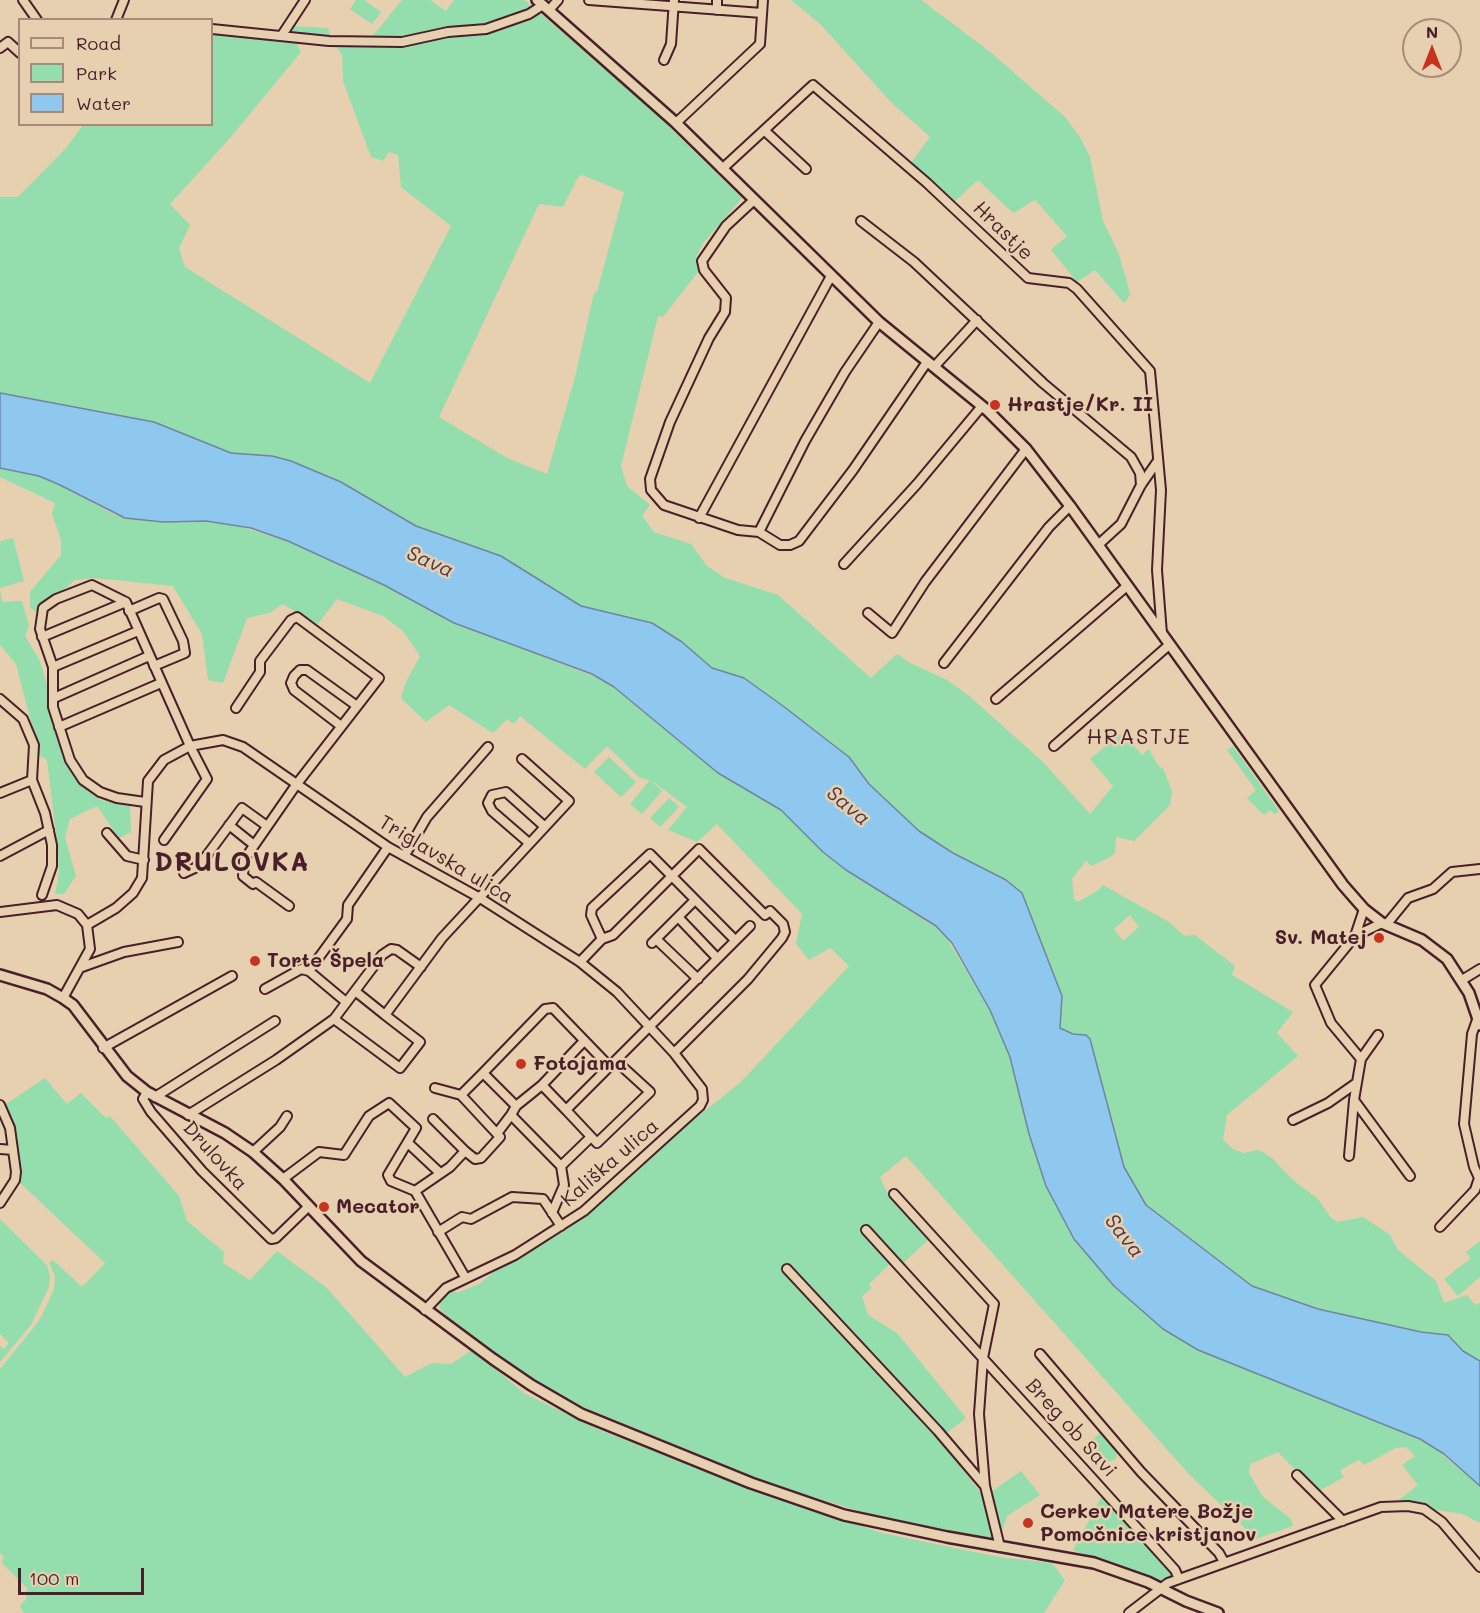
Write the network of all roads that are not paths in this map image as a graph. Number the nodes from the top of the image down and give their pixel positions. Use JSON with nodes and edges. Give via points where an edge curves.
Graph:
{"nodes":[{"id":1,"x":23,"y":0,"type":"edge"},
{"id":2,"x":124,"y":0,"type":"edge"},
{"id":3,"x":305,"y":0,"type":"edge"},
{"id":4,"x":558,"y":0,"type":"edge"},
{"id":5,"x":589,"y":0,"type":"edge"},
{"id":6,"x":717,"y":0,"type":"edge"},
{"id":7,"x":763,"y":0,"type":"edge"},
{"id":8,"x":673,"y":4,"type":"edge"},
{"id":9,"x":543,"y":5,"type":"edge"},
{"id":10,"x":717,"y":10,"type":"junction"},
{"id":11,"x":762,"y":13,"type":"junction"},
{"id":12,"x":36,"y":18,"type":"edge"},
{"id":13,"x":117,"y":18,"type":"edge"},
{"id":14,"x":213,"y":29,"type":"edge"},
{"id":15,"x":282,"y":35,"type":"junction"},
{"id":16,"x":0,"y":48,"type":"edge"},
{"id":17,"x":18,"y":51,"type":"edge"},
{"id":18,"x":664,"y":60,"type":"dead end"},
{"id":19,"x":676,"y":123,"type":"junction"},
{"id":20,"x":765,"y":131,"type":"junction"},
{"id":21,"x":722,"y":169,"type":"junction"},
{"id":22,"x":806,"y":169,"type":"dead end"},
{"id":23,"x":754,"y":200,"type":"junction"},
{"id":24,"x":861,"y":221,"type":"dead end"},
{"id":25,"x":831,"y":276,"type":"junction"},
{"id":26,"x":977,"y":320,"type":"junction"},
{"id":27,"x":879,"y":322,"type":"junction"},
{"id":28,"x":931,"y":365,"type":"junction"},
{"id":29,"x":982,"y":406,"type":"junction"},
{"id":30,"x":1026,"y":449,"type":"junction"},
{"id":31,"x":1157,"y":462,"type":"junction"},
{"id":32,"x":1141,"y":485,"type":"junction"},
{"id":33,"x":1070,"y":506,"type":"junction"},
{"id":34,"x":699,"y":518,"type":"junction"},
{"id":35,"x":759,"y":532,"type":"junction"},
{"id":36,"x":1098,"y":545,"type":"junction"},
{"id":37,"x":844,"y":564,"type":"dead end"},
{"id":38,"x":1127,"y":586,"type":"junction"},
{"id":39,"x":128,"y":606,"type":"junction"},
{"id":40,"x":868,"y":614,"type":"dead end"},
{"id":41,"x":138,"y":631,"type":"junction"},
{"id":42,"x":1162,"y":635,"type":"junction"},
{"id":43,"x":42,"y":637,"type":"junction"},
{"id":44,"x":1169,"y":645,"type":"junction"},
{"id":45,"x":149,"y":656,"type":"junction"},
{"id":46,"x":944,"y":663,"type":"dead end"},
{"id":47,"x":154,"y":666,"type":"junction"},
{"id":48,"x":52,"y":667,"type":"junction"},
{"id":49,"x":161,"y":682,"type":"junction"},
{"id":50,"x":54,"y":698,"type":"junction"},
{"id":51,"x":0,"y":699,"type":"edge"},
{"id":52,"x":996,"y":699,"type":"dead end"},
{"id":53,"x":357,"y":706,"type":"junction"},
{"id":54,"x":236,"y":708,"type":"dead end"},
{"id":55,"x":342,"y":726,"type":"junction"},
{"id":56,"x":59,"y":727,"type":"junction"},
{"id":57,"x":189,"y":746,"type":"junction"},
{"id":58,"x":1054,"y":746,"type":"dead end"},
{"id":59,"x":488,"y":747,"type":"dead end"},
{"id":60,"x":522,"y":759,"type":"dead end"},
{"id":61,"x":32,"y":780,"type":"junction"},
{"id":62,"x":296,"y":785,"type":"junction"},
{"id":63,"x":0,"y":793,"type":"edge"},
{"id":64,"x":145,"y":802,"type":"junction"},
{"id":65,"x":229,"y":825,"type":"junction"},
{"id":66,"x":267,"y":826,"type":"junction"},
{"id":67,"x":544,"y":826,"type":"junction"},
{"id":68,"x":49,"y":830,"type":"junction"},
{"id":69,"x":107,"y":832,"type":"dead end"},
{"id":70,"x":164,"y":840,"type":"dead end"},
{"id":71,"x":529,"y":843,"type":"junction"},
{"id":72,"x":254,"y":845,"type":"junction"},
{"id":73,"x":388,"y":847,"type":"junction"},
{"id":74,"x":405,"y":855,"type":"junction"},
{"id":75,"x":0,"y":856,"type":"edge"},
{"id":76,"x":144,"y":860,"type":"junction"},
{"id":77,"x":1480,"y":869,"type":"edge"},
{"id":78,"x":184,"y":873,"type":"dead end"},
{"id":79,"x":672,"y":876,"type":"junction"},
{"id":80,"x":42,"y":895,"type":"dead end"},
{"id":81,"x":480,"y":898,"type":"junction"},
{"id":82,"x":694,"y":901,"type":"junction"},
{"id":83,"x":289,"y":906,"type":"dead end"},
{"id":84,"x":1364,"y":909,"type":"junction"},
{"id":85,"x":0,"y":912,"type":"edge"},
{"id":86,"x":678,"y":917,"type":"junction"},
{"id":87,"x":1384,"y":924,"type":"junction"},
{"id":88,"x":87,"y":925,"type":"junction"},
{"id":89,"x":750,"y":926,"type":"dead end"},
{"id":90,"x":1355,"y":936,"type":"junction"},
{"id":91,"x":602,"y":939,"type":"junction"},
{"id":92,"x":735,"y":940,"type":"junction"},
{"id":93,"x":178,"y":942,"type":"dead end"},
{"id":94,"x":717,"y":958,"type":"junction"},
{"id":95,"x":580,"y":962,"type":"junction"},
{"id":96,"x":82,"y":967,"type":"junction"},
{"id":97,"x":421,"y":967,"type":"junction"},
{"id":98,"x":1480,"y":969,"type":"edge"},
{"id":99,"x":309,"y":971,"type":"junction"},
{"id":100,"x":0,"y":975,"type":"edge"},
{"id":101,"x":232,"y":976,"type":"dead end"},
{"id":102,"x":698,"y":979,"type":"junction"},
{"id":103,"x":1462,"y":980,"type":"junction"},
{"id":104,"x":265,"y":989,"type":"dead end"},
{"id":105,"x":355,"y":991,"type":"junction"},
{"id":106,"x":63,"y":998,"type":"junction"},
{"id":107,"x":346,"y":1002,"type":"junction"},
{"id":108,"x":385,"y":1015,"type":"junction"},
{"id":109,"x":334,"y":1018,"type":"junction"},
{"id":110,"x":1479,"y":1020,"type":"edge"},
{"id":111,"x":275,"y":1021,"type":"dead end"},
{"id":112,"x":650,"y":1026,"type":"junction"},
{"id":113,"x":1378,"y":1035,"type":"dead end"},
{"id":114,"x":584,"y":1041,"type":"junction"},
{"id":115,"x":103,"y":1047,"type":"junction"},
{"id":116,"x":674,"y":1053,"type":"junction"},
{"id":117,"x":1361,"y":1059,"type":"junction"},
{"id":118,"x":613,"y":1064,"type":"junction"},
{"id":119,"x":483,"y":1073,"type":"junction"},
{"id":120,"x":1355,"y":1084,"type":"junction"},
{"id":121,"x":542,"y":1085,"type":"junction"},
{"id":122,"x":435,"y":1088,"type":"dead end"},
{"id":123,"x":151,"y":1094,"type":"junction"},
{"id":124,"x":461,"y":1095,"type":"junction"},
{"id":125,"x":1354,"y":1100,"type":"junction"},
{"id":126,"x":0,"y":1105,"type":"edge"},
{"id":127,"x":516,"y":1106,"type":"junction"},
{"id":128,"x":566,"y":1110,"type":"junction"},
{"id":129,"x":188,"y":1115,"type":"junction"},
{"id":130,"x":286,"y":1116,"type":"dead end"},
{"id":131,"x":511,"y":1116,"type":"junction"},
{"id":132,"x":433,"y":1119,"type":"dead end"},
{"id":133,"x":1293,"y":1120,"type":"dead end"},
{"id":134,"x":498,"y":1132,"type":"junction"},
{"id":135,"x":591,"y":1137,"type":"junction"},
{"id":136,"x":408,"y":1143,"type":"junction"},
{"id":137,"x":0,"y":1149,"type":"edge"},
{"id":138,"x":13,"y":1150,"type":"junction"},
{"id":139,"x":465,"y":1151,"type":"junction"},
{"id":140,"x":253,"y":1152,"type":"junction"},
{"id":141,"x":1349,"y":1156,"type":"dead end"},
{"id":142,"x":561,"y":1166,"type":"junction"},
{"id":143,"x":440,"y":1173,"type":"junction"},
{"id":144,"x":1410,"y":1176,"type":"dead end"},
{"id":145,"x":283,"y":1179,"type":"junction"},
{"id":146,"x":1479,"y":1179,"type":"edge"},
{"id":147,"x":415,"y":1191,"type":"junction"},
{"id":148,"x":894,"y":1194,"type":"dead end"},
{"id":149,"x":0,"y":1203,"type":"edge"},
{"id":150,"x":309,"y":1206,"type":"junction"},
{"id":151,"x":552,"y":1213,"type":"junction"},
{"id":152,"x":561,"y":1226,"type":"junction"},
{"id":153,"x":1440,"y":1227,"type":"dead end"},
{"id":154,"x":866,"y":1230,"type":"dead end"},
{"id":155,"x":438,"y":1232,"type":"junction"},
{"id":156,"x":787,"y":1269,"type":"dead end"},
{"id":157,"x":465,"y":1277,"type":"junction"},
{"id":158,"x":425,"y":1310,"type":"junction"},
{"id":159,"x":1041,"y":1354,"type":"dead end"},
{"id":160,"x":982,"y":1358,"type":"junction"},
{"id":161,"x":1297,"y":1475,"type":"dead end"},
{"id":162,"x":985,"y":1486,"type":"junction"},
{"id":163,"x":1343,"y":1521,"type":"junction"},
{"id":164,"x":1000,"y":1547,"type":"junction"},
{"id":165,"x":1224,"y":1562,"type":"junction"},
{"id":166,"x":1480,"y":1567,"type":"edge"},
{"id":167,"x":1179,"y":1579,"type":"junction"},
{"id":168,"x":1160,"y":1589,"type":"junction"},
{"id":169,"x":1129,"y":1613,"type":"edge"},
{"id":170,"x":1218,"y":1613,"type":"edge"}],
"edges":[{"from":1,"to":12,"type":"street"},
{"from":2,"to":13,"type":"street"},
{"from":3,"to":15,"type":"street"},
{"from":4,"to":9,"type":"street"},
{"from":5,"to":8,"type":"street"},
{"from":6,"to":10,"type":"street"},
{"from":7,"to":11,"type":"street"},
{"from":8,"to":10,"type":"street"},
{"from":8,"to":18,"type":"street","via":[[671,44]]},
{"from":9,"to":15,"type":"street","via":[[486,29],[402,42],[329,41]]},
{"from":9,"to":19,"type":"street"},
{"from":10,"to":11,"type":"street"},
{"from":11,"to":19,"type":"street","via":[[760,44],[754,52]]},
{"from":14,"to":15,"type":"street"},
{"from":16,"to":17,"type":"street","via":[[8,42]]},
{"from":19,"to":21,"type":"street"},
{"from":20,"to":21,"type":"street","name":"Hrastje"},
{"from":20,"to":22,"type":"street"},
{"from":20,"to":31,"type":"street","name":"Hrastje","via":[[813,85],[927,183],[1028,278],[1068,283],[1077,289],[1150,371]]},
{"from":21,"to":23,"type":"street"},
{"from":23,"to":25,"type":"street"},
{"from":23,"to":34,"type":"street","via":[[726,226],[702,261],[704,270],[726,298],[724,312],[670,422],[650,479],[651,490],[664,505]]},
{"from":24,"to":26,"type":"street","via":[[914,262]]},
{"from":25,"to":27,"type":"street"},
{"from":25,"to":34,"type":"street"},
{"from":26,"to":28,"type":"street"},
{"from":26,"to":32,"type":"street","via":[[1043,383],[1131,457],[1140,473]]},
{"from":27,"to":28,"type":"street"},
{"from":27,"to":35,"type":"street","via":[[805,441]]},
{"from":28,"to":29,"type":"street"},
{"from":28,"to":35,"type":"street","via":[[799,541],[780,545]]},
{"from":29,"to":30,"type":"street"},
{"from":29,"to":37,"type":"street"},
{"from":30,"to":33,"type":"street"},
{"from":30,"to":40,"type":"street","via":[[925,582],[892,633]]},
{"from":31,"to":32,"type":"street"},
{"from":31,"to":42,"type":"street","name":"Hrastje","via":[[1161,508],[1157,570]]},
{"from":32,"to":36,"type":"street","via":[[1121,524]]},
{"from":33,"to":36,"type":"street"},
{"from":33,"to":46,"type":"street","via":[[1049,527]]},
{"from":34,"to":35,"type":"street"},
{"from":36,"to":38,"type":"street"},
{"from":38,"to":42,"type":"street"},
{"from":38,"to":52,"type":"street"},
{"from":39,"to":41,"type":"street"},
{"from":39,"to":43,"type":"street"},
{"from":39,"to":43,"type":"street","via":[[92,585],[43,608]]},
{"from":39,"to":47,"type":"street","via":[[163,599],[183,641],[185,653]]},
{"from":41,"to":45,"type":"street"},
{"from":41,"to":48,"type":"street"},
{"from":42,"to":44,"type":"street"},
{"from":43,"to":48,"type":"street"},
{"from":44,"to":58,"type":"street"},
{"from":44,"to":84,"type":"street","via":[[1292,817]]},
{"from":45,"to":47,"type":"street"},
{"from":45,"to":50,"type":"street"},
{"from":47,"to":49,"type":"street"},
{"from":48,"to":50,"type":"street"},
{"from":49,"to":56,"type":"street"},
{"from":49,"to":57,"type":"street"},
{"from":50,"to":56,"type":"street"},
{"from":51,"to":61,"type":"street","via":[[29,729],[34,745]]},
{"from":53,"to":54,"type":"street","via":[[379,678],[297,617],[260,661],[260,672]]},
{"from":53,"to":55,"type":"street"},
{"from":53,"to":55,"type":"street","via":[[307,669],[294,676],[294,690]]},
{"from":55,"to":62,"type":"street"},
{"from":56,"to":64,"type":"street","via":[[70,760],[83,780],[100,792]]},
{"from":57,"to":62,"type":"street","name":"Triglavska ulica","via":[[223,740],[243,747]]},
{"from":57,"to":64,"type":"street","name":"Triglavska ulica","via":[[164,760],[148,781]]},
{"from":57,"to":70,"type":"street","via":[[207,779]]},
{"from":59,"to":74,"type":"street","via":[[427,817]]},
{"from":60,"to":67,"type":"street","via":[[569,801]]},
{"from":61,"to":63,"type":"street"},
{"from":61,"to":68,"type":"street"},
{"from":62,"to":66,"type":"street"},
{"from":62,"to":73,"type":"street","name":"Triglavska ulica"},
{"from":64,"to":76,"type":"street"},
{"from":65,"to":66,"type":"street","via":[[242,808]]},
{"from":65,"to":72,"type":"street"},
{"from":65,"to":78,"type":"street","via":[[199,866]]},
{"from":66,"to":72,"type":"street"},
{"from":67,"to":71,"type":"street"},
{"from":67,"to":71,"type":"street","via":[[506,792],[492,795],[488,803],[492,811]]},
{"from":68,"to":75,"type":"street"},
{"from":68,"to":80,"type":"street","via":[[52,866]]},
{"from":69,"to":76,"type":"street","via":[[127,856]]},
{"from":71,"to":81,"type":"street"},
{"from":72,"to":83,"type":"street","via":[[244,860],[243,876]]},
{"from":73,"to":74,"type":"street","name":"Triglavska ulica"},
{"from":73,"to":99,"type":"street","via":[[348,905],[347,919]]},
{"from":74,"to":81,"type":"street","name":"Triglavska ulica"},
{"from":76,"to":88,"type":"street","via":[[142,878],[133,893]]},
{"from":77,"to":87,"type":"street","via":[[1452,872],[1433,889],[1408,898]]},
{"from":79,"to":82,"type":"street"},
{"from":79,"to":91,"type":"street","via":[[614,935]]},
{"from":79,"to":91,"type":"street","via":[[650,854],[592,909]]},
{"from":79,"to":116,"type":"street","via":[[699,849],[765,915],[770,911],[783,924],[785,932],[748,979]]},
{"from":81,"to":95,"type":"street","name":"Triglavska ulica"},
{"from":81,"to":97,"type":"street"},
{"from":82,"to":86,"type":"street"},
{"from":82,"to":92,"type":"street"},
{"from":84,"to":87,"type":"street"},
{"from":84,"to":90,"type":"street"},
{"from":85,"to":88,"type":"street","via":[[57,904],[78,914]]},
{"from":86,"to":94,"type":"street"},
{"from":86,"to":102,"type":"street","via":[[654,941]]},
{"from":87,"to":90,"type":"street"},
{"from":87,"to":103,"type":"street","via":[[1431,946],[1447,959]]},
{"from":88,"to":96,"type":"street","via":[[90,949]]},
{"from":89,"to":92,"type":"street"},
{"from":90,"to":117,"type":"street","via":[[1315,986],[1330,1023]]},
{"from":91,"to":95,"type":"street"},
{"from":92,"to":94,"type":"street"},
{"from":93,"to":96,"type":"street","via":[[124,952]]},
{"from":94,"to":102,"type":"street"},
{"from":95,"to":112,"type":"street","name":"Kališka ulica"},
{"from":96,"to":106,"type":"street"},
{"from":97,"to":105,"type":"street","name":"Drulovka","via":[[391,949]]},
{"from":97,"to":108,"type":"street"},
{"from":98,"to":103,"type":"street"},
{"from":99,"to":104,"type":"street","via":[[301,969]]},
{"from":99,"to":107,"type":"street"},
{"from":100,"to":106,"type":"street","name":"Drulovka"},
{"from":101,"to":115,"type":"street"},
{"from":102,"to":112,"type":"street"},
{"from":103,"to":110,"type":"street"},
{"from":105,"to":107,"type":"street","name":"Drulovka"},
{"from":105,"to":108,"type":"street"},
{"from":106,"to":115,"type":"street","name":"Drulovka","via":[[77,1010]]},
{"from":107,"to":109,"type":"street","name":"Drulovka"},
{"from":108,"to":109,"type":"street","via":[[420,1042],[400,1068]]},
{"from":109,"to":129,"type":"street","name":"Drulovka"},
{"from":110,"to":146,"type":"street","via":[[1472,1034],[1464,1124]]},
{"from":111,"to":123,"type":"street"},
{"from":112,"to":116,"type":"street","name":"Kališka ulica"},
{"from":112,"to":118,"type":"street"},
{"from":113,"to":117,"type":"street"},
{"from":114,"to":118,"type":"street","name":"Kališka ulica"},
{"from":114,"to":119,"type":"street","name":"Kališka ulica","via":[[553,1008],[545,1009]]},
{"from":114,"to":121,"type":"street"},
{"from":115,"to":123,"type":"street","name":"Drulovka","via":[[127,1076]]},
{"from":116,"to":152,"type":"street","name":"Kališka ulica","via":[[702,1089],[700,1106],[584,1211]]},
{"from":117,"to":120,"type":"street"},
{"from":118,"to":128,"type":"street"},
{"from":118,"to":135,"type":"street","name":"Kališka ulica","via":[[650,1092],[597,1143]]},
{"from":119,"to":124,"type":"street"},
{"from":119,"to":127,"type":"street"},
{"from":120,"to":125,"type":"street"},
{"from":120,"to":133,"type":"street"},
{"from":121,"to":127,"type":"street"},
{"from":121,"to":128,"type":"street","name":"Kališka ulica"},
{"from":122,"to":124,"type":"street"},
{"from":123,"to":129,"type":"street","name":"Drulovka"},
{"from":123,"to":150,"type":"street","name":"Drulovka","via":[[143,1099],[151,1112],[202,1171],[271,1239]]},
{"from":124,"to":134,"type":"street"},
{"from":125,"to":141,"type":"street"},
{"from":125,"to":144,"type":"street"},
{"from":126,"to":138,"type":"street","via":[[10,1128]]},
{"from":127,"to":131,"type":"street"},
{"from":128,"to":135,"type":"street","name":"Kališka ulica"},
{"from":129,"to":140,"type":"street","name":"Drulovka"},
{"from":130,"to":140,"type":"street","name":"Drulovka","via":[[280,1127]]},
{"from":131,"to":134,"type":"street"},
{"from":131,"to":142,"type":"street","name":"Kališka ulica"},
{"from":132,"to":139,"type":"street"},
{"from":134,"to":139,"type":"street","via":[[500,1139],[481,1158],[475,1159]]},
{"from":135,"to":142,"type":"street","name":"Kališka ulica"},
{"from":136,"to":143,"type":"street"},
{"from":136,"to":145,"type":"street","via":[[416,1128],[389,1103],[369,1116],[344,1155],[320,1152]]},
{"from":136,"to":147,"type":"street","via":[[388,1175],[390,1181]]},
{"from":137,"to":138,"type":"street"},
{"from":138,"to":149,"type":"street","via":[[15,1180]]},
{"from":139,"to":143,"type":"street"},
{"from":140,"to":145,"type":"street","name":"Drulovka"},
{"from":142,"to":151,"type":"street","via":[[564,1185]]},
{"from":143,"to":147,"type":"street"},
{"from":145,"to":150,"type":"street","name":"Drulovka"},
{"from":146,"to":153,"type":"street","via":[[1475,1191]]},
{"from":147,"to":155,"type":"street"},
{"from":148,"to":160,"type":"street","via":[[994,1304]]},
{"from":150,"to":158,"type":"street","name":"Drulovka","via":[[361,1261]]},
{"from":151,"to":152,"type":"street"},
{"from":151,"to":155,"type":"street","via":[[543,1199],[512,1197],[471,1219],[462,1217]]},
{"from":152,"to":157,"type":"street","name":"Kališka ulica","via":[[515,1255]]},
{"from":154,"to":160,"type":"street","name":"Breg ob Savi"},
{"from":155,"to":157,"type":"street"},
{"from":156,"to":162,"type":"street"},
{"from":157,"to":158,"type":"street","name":"Kališka ulica","via":[[446,1288]]},
{"from":158,"to":164,"type":"street","name":"Drulovka","via":[[531,1385],[580,1414],[810,1504],[888,1526]]},
{"from":159,"to":165,"type":"street","name":"Breg ob Savi"},
{"from":160,"to":162,"type":"street","via":[[979,1414]]},
{"from":160,"to":167,"type":"street","name":"Breg ob Savi","via":[[1175,1570]]},
{"from":161,"to":163,"type":"street"},
{"from":162,"to":164,"type":"street"},
{"from":163,"to":165,"type":"street"},
{"from":163,"to":166,"type":"street","via":[[1381,1507],[1425,1509],[1442,1522]]},
{"from":164,"to":168,"type":"street","via":[[1094,1563],[1148,1581]]},
{"from":165,"to":167,"type":"street"},
{"from":167,"to":168,"type":"street"},
{"from":168,"to":169,"type":"street"},
{"from":168,"to":170,"type":"street"}]}
